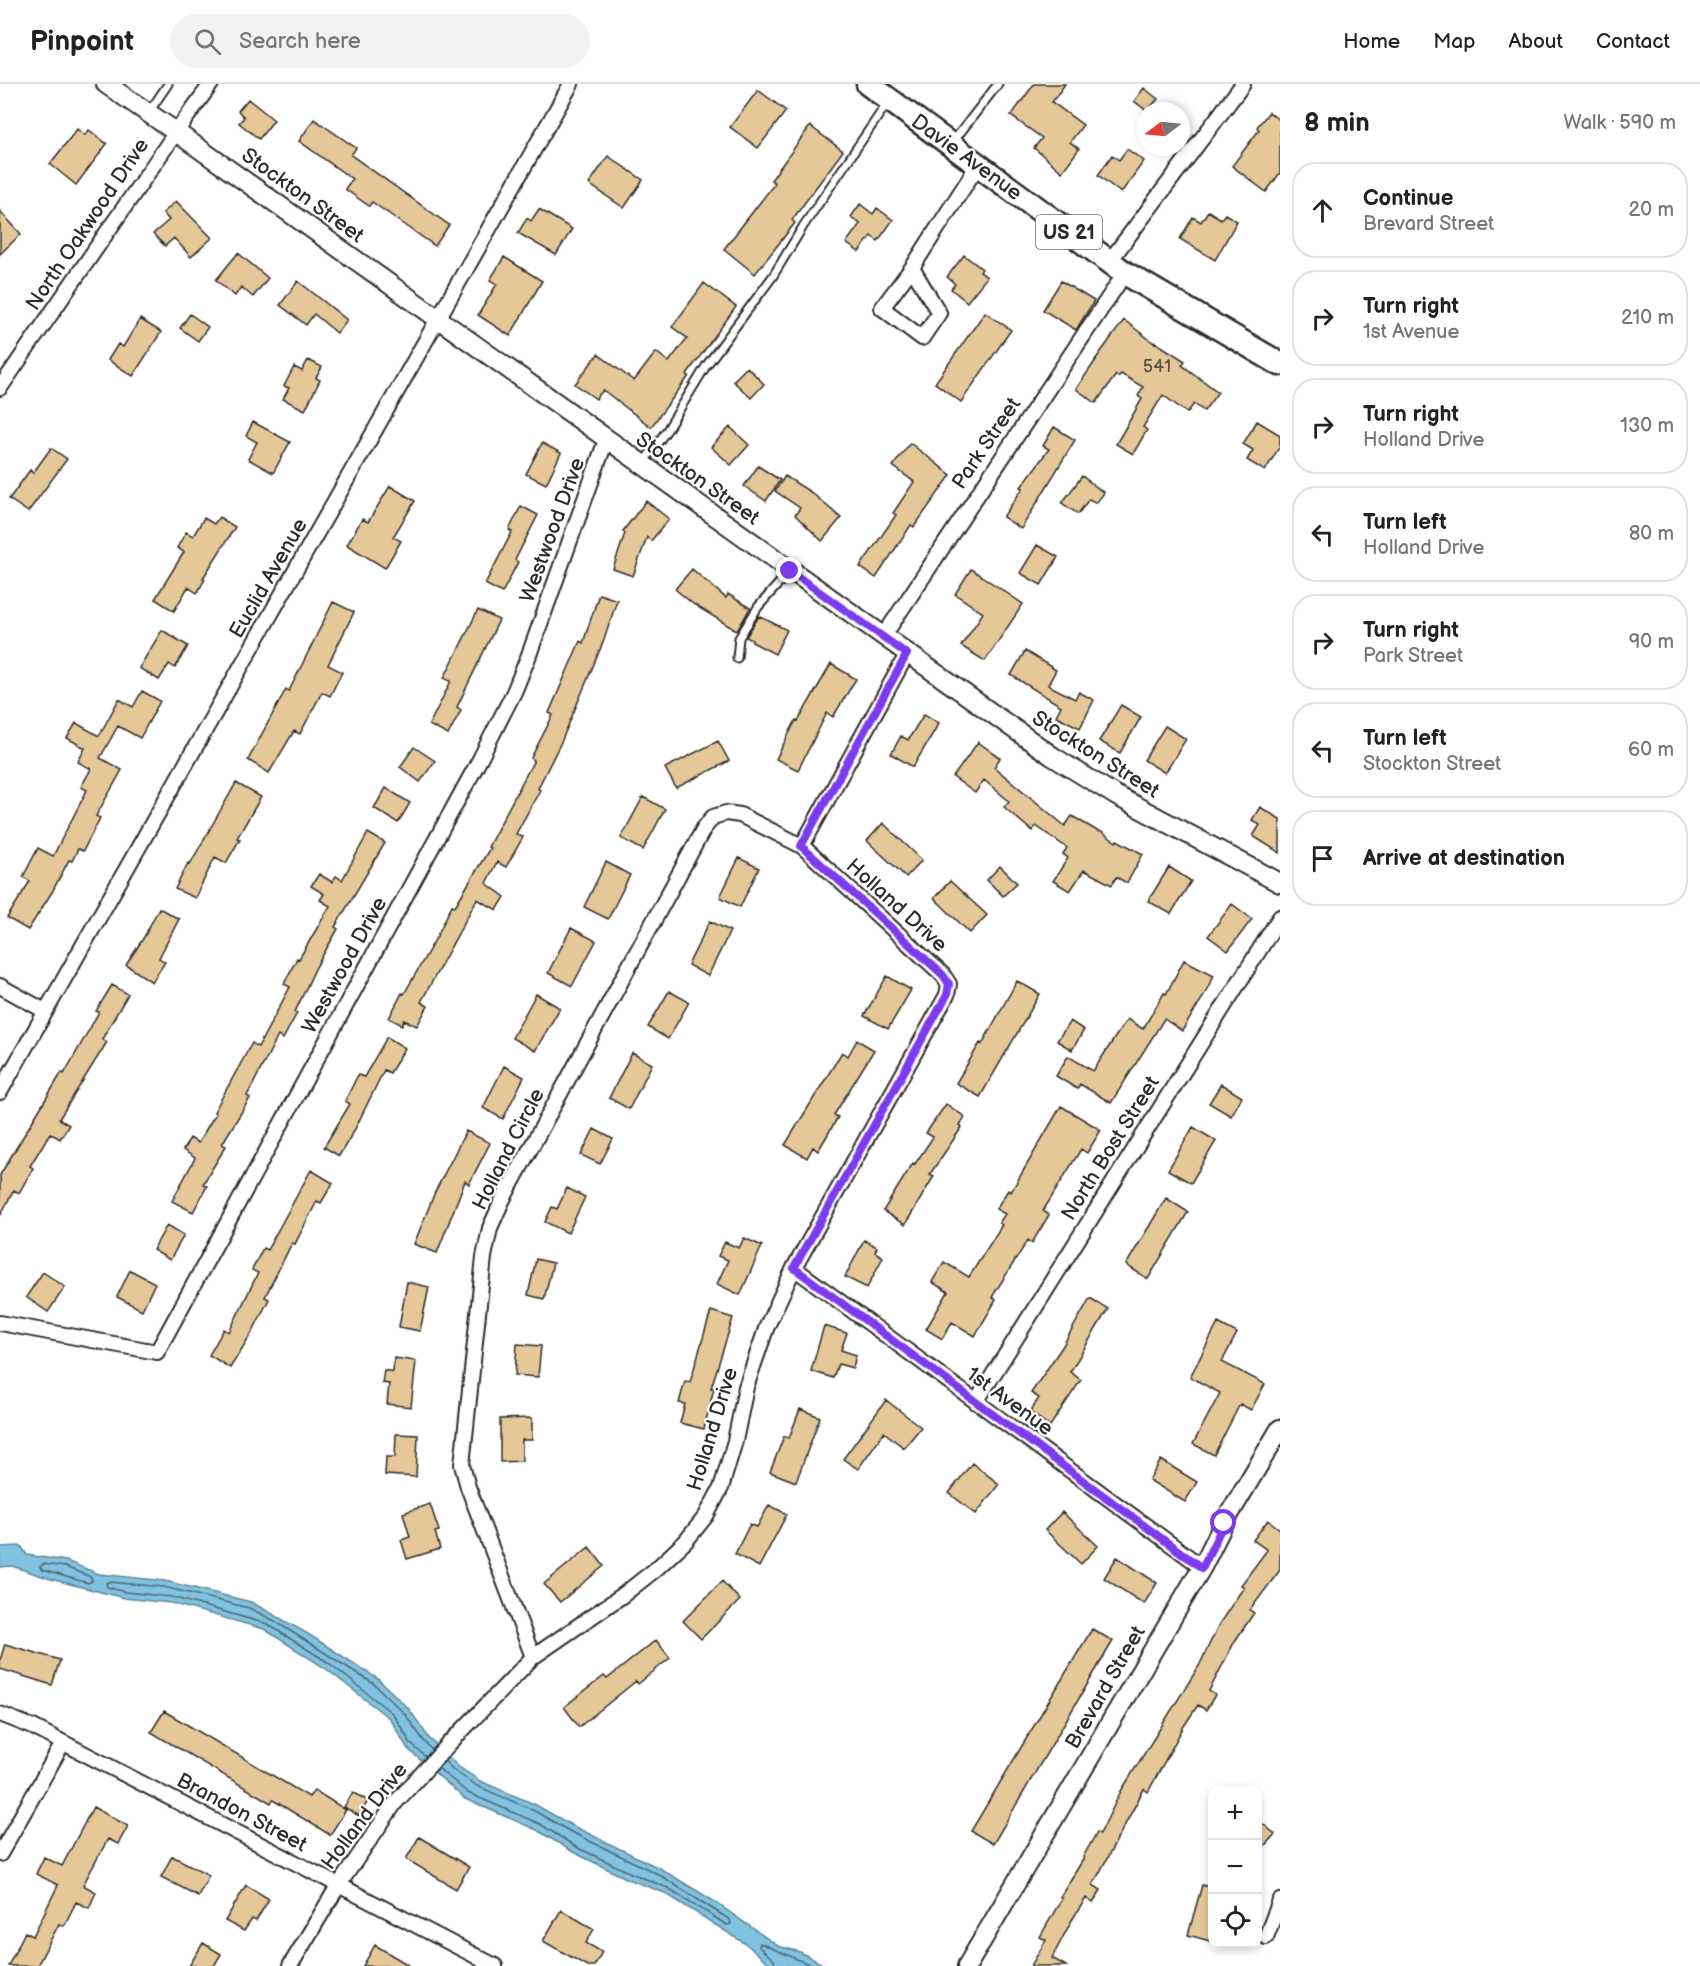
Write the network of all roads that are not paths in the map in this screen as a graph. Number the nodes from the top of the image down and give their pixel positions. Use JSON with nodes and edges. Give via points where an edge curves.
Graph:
{"nodes":[{"id":1,"x":168,"y":84,"type":"edge"},
{"id":2,"x":211,"y":84,"type":"edge"},
{"id":3,"x":571,"y":84,"type":"edge"},
{"id":4,"x":868,"y":84,"type":"edge"},
{"id":5,"x":998,"y":84,"type":"edge"},
{"id":6,"x":1243,"y":84,"type":"edge"},
{"id":7,"x":116,"y":87,"type":"edge"},
{"id":8,"x":890,"y":100,"type":"junction"},
{"id":9,"x":147,"y":113,"type":"junction"},
{"id":10,"x":176,"y":132,"type":"junction"},
{"id":11,"x":951,"y":145,"type":"junction"},
{"id":12,"x":978,"y":165,"type":"junction"},
{"id":13,"x":912,"y":268,"type":"junction"},
{"id":14,"x":1117,"y":268,"type":"junction"},
{"id":15,"x":438,"y":320,"type":"junction"},
{"id":16,"x":1280,"y":364,"type":"edge"},
{"id":17,"x":0,"y":388,"type":"edge"},
{"id":18,"x":606,"y":440,"type":"junction"},
{"id":19,"x":642,"y":465,"type":"junction"},
{"id":20,"x":790,"y":571,"type":"junction"},
{"id":21,"x":883,"y":637,"type":"junction"},
{"id":22,"x":907,"y":654,"type":"junction"},
{"id":23,"x":737,"y":658,"type":"dead end"},
{"id":24,"x":801,"y":846,"type":"junction"},
{"id":25,"x":1280,"y":883,"type":"edge"},
{"id":26,"x":1280,"y":917,"type":"edge"},
{"id":27,"x":0,"y":986,"type":"edge"},
{"id":28,"x":45,"y":1011,"type":"junction"},
{"id":29,"x":0,"y":1092,"type":"edge"},
{"id":30,"x":794,"y":1268,"type":"junction"},
{"id":31,"x":0,"y":1323,"type":"edge"},
{"id":32,"x":976,"y":1402,"type":"junction"},
{"id":33,"x":1280,"y":1429,"type":"edge"},
{"id":34,"x":1202,"y":1568,"type":"junction"},
{"id":35,"x":533,"y":1657,"type":"junction"},
{"id":36,"x":0,"y":1714,"type":"edge"},
{"id":37,"x":63,"y":1743,"type":"junction"},
{"id":38,"x":0,"y":1854,"type":"edge"},
{"id":39,"x":338,"y":1886,"type":"junction"},
{"id":40,"x":1280,"y":1901,"type":"edge"},
{"id":41,"x":1266,"y":1937,"type":"dead end"},
{"id":42,"x":290,"y":1966,"type":"edge"},
{"id":43,"x":495,"y":1966,"type":"edge"},
{"id":44,"x":967,"y":1966,"type":"edge"}],
"edges":[{"from":1,"to":9,"type":"lane"},
{"from":2,"to":10,"type":"street","name":"North Oakwood Drive"},
{"from":3,"to":15,"type":"street","name":"Euclid Avenue"},
{"from":4,"to":8,"type":"main road","name":"Davie Avenue","number":"US 21"},
{"from":5,"to":11,"type":"lane"},
{"from":6,"to":14,"type":"street","name":"Park Street"},
{"from":7,"to":9,"type":"street","name":"Stockton Street"},
{"from":8,"to":11,"type":"main road","name":"Davie Avenue","number":"US 21"},
{"from":8,"to":19,"type":"lane"},
{"from":9,"to":10,"type":"street","name":"Stockton Street"},
{"from":10,"to":15,"type":"street","name":"Stockton Street"},
{"from":10,"to":17,"type":"street","name":"North Oakwood Drive"},
{"from":11,"to":12,"type":"main road","name":"Davie Avenue","number":"US 21"},
{"from":12,"to":13,"type":"street"},
{"from":12,"to":14,"type":"main road","name":"Davie Avenue","number":"US 21"},
{"from":13,"to":13,"type":"street","via":[[882,308],[922,338],[939,314]]},
{"from":14,"to":16,"type":"main road","name":"Davie Avenue","number":"US 21"},
{"from":14,"to":21,"type":"street","name":"Park Street"},
{"from":15,"to":18,"type":"street","name":"Stockton Street"},
{"from":15,"to":28,"type":"street","name":"Euclid Avenue"},
{"from":18,"to":19,"type":"street","name":"Stockton Street"},
{"from":18,"to":31,"type":"street","name":"Westwood Drive","via":[[514,692],[157,1352]]},
{"from":19,"to":20,"type":"street","name":"Stockton Street"},
{"from":20,"to":21,"type":"street","name":"Stockton Street"},
{"from":20,"to":23,"type":"lane","via":[[758,607],[739,638]]},
{"from":21,"to":22,"type":"street","name":"Stockton Street"},
{"from":22,"to":24,"type":"street"},
{"from":22,"to":25,"type":"street","name":"Stockton Street","via":[[1083,777]]},
{"from":24,"to":30,"type":"street","name":"Holland Drive","via":[[949,984],[947,995]]},
{"from":24,"to":35,"type":"street","name":"Holland Circle","via":[[740,815],[726,813],[713,817],[704,828],[490,1228],[462,1465]]},
{"from":26,"to":32,"type":"street","name":"North Bost Street"},
{"from":27,"to":28,"type":"street"},
{"from":28,"to":29,"type":"street","name":"Euclid Avenue"},
{"from":30,"to":32,"type":"street","name":"1st Avenue"},
{"from":30,"to":35,"type":"street","name":"Holland Drive","via":[[763,1336],[721,1488],[706,1516],[656,1569]]},
{"from":32,"to":34,"type":"street","name":"1st Avenue"},
{"from":33,"to":34,"type":"street","name":"Brevard Street"},
{"from":34,"to":44,"type":"street","name":"Brevard Street"},
{"from":35,"to":39,"type":"street","name":"Holland Drive","via":[[395,1803]]},
{"from":36,"to":37,"type":"street","name":"Brandon Street"},
{"from":37,"to":38,"type":"street"},
{"from":37,"to":39,"type":"street","name":"Brandon Street"},
{"from":39,"to":42,"type":"street","name":"Holland Drive"},
{"from":39,"to":43,"type":"street","name":"Brandon Street"},
{"from":40,"to":41,"type":"street"}]}
